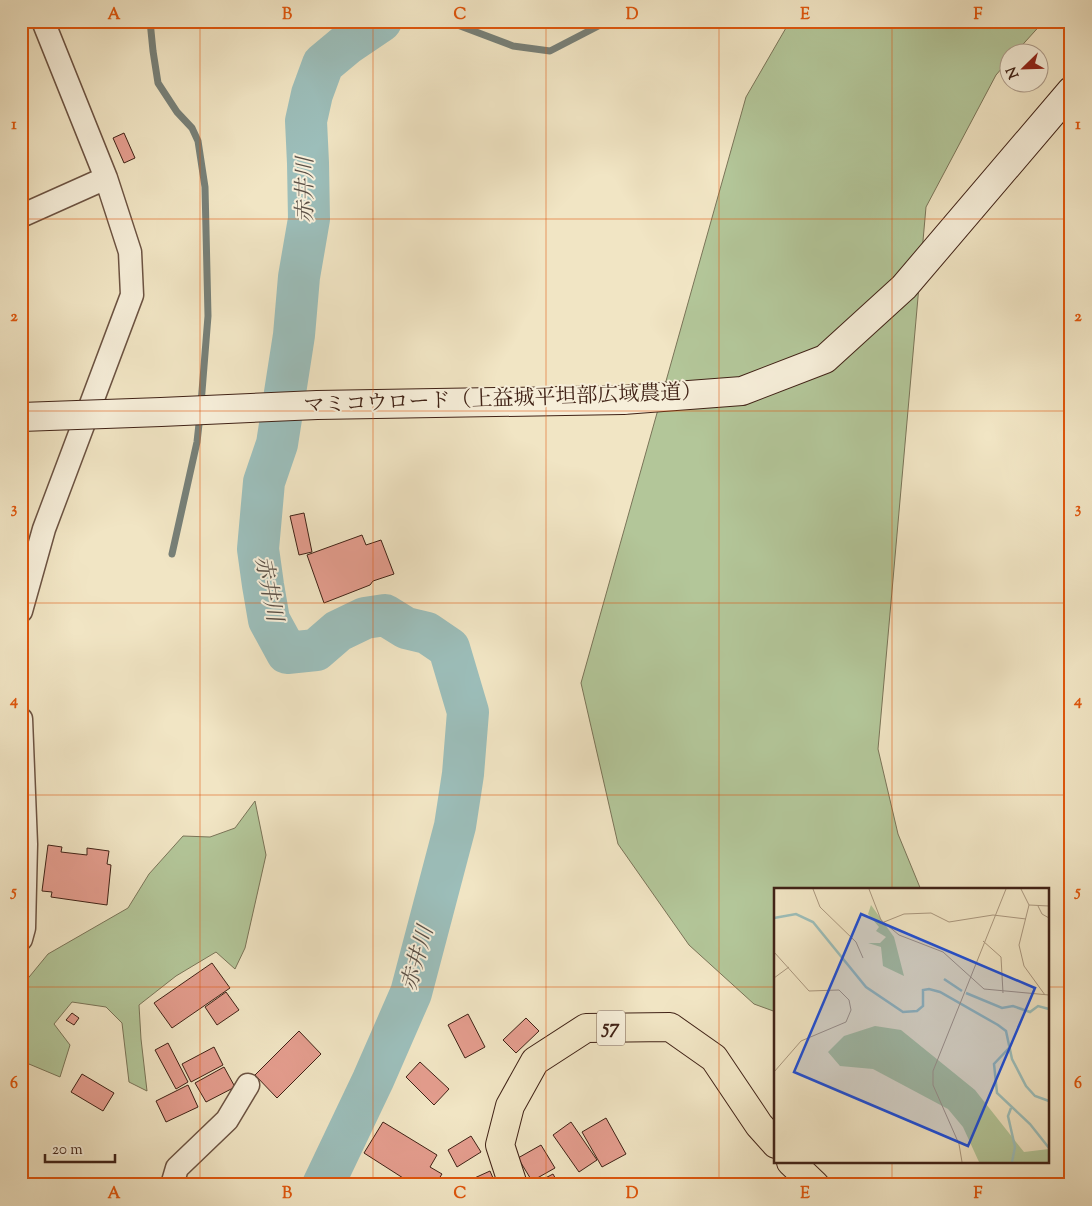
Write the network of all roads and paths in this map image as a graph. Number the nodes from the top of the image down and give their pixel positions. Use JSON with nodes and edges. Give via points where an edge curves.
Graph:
{"nodes":[{"id":1,"x":44,"y":21,"type":"edge"},
{"id":2,"x":1071,"y":91,"type":"edge"},
{"id":3,"x":106,"y":178,"type":"junction"},
{"id":4,"x":21,"y":216,"type":"edge"},
{"id":5,"x":21,"y":417,"type":"edge"},
{"id":6,"x":21,"y":611,"type":"edge"},
{"id":7,"x":21,"y":719,"type":"edge"},
{"id":8,"x":21,"y":939,"type":"edge"},
{"id":9,"x":248,"y":1085,"type":"dead end"},
{"id":10,"x":774,"y":1142,"type":"edge"},
{"id":11,"x":793,"y":1164,"type":"edge"},
{"id":12,"x":172,"y":1185,"type":"edge"},
{"id":13,"x":513,"y":1185,"type":"edge"},
{"id":14,"x":815,"y":1185,"type":"edge"}],
"edges":[{"from":1,"to":3,"type":"street"},
{"from":2,"to":5,"type":"street","name":"マミコウロード（上益城平坦部広域農道）","bridge":true,"via":[[904,287],[825,359],[742,391],[623,400],[317,405]]},
{"from":3,"to":4,"type":"street"},
{"from":3,"to":6,"type":"street","via":[[130,252],[132,295],[44,529]]},
{"from":7,"to":8,"type":"street","via":[[26,844]]},
{"from":9,"to":12,"type":"street","via":[[227,1120],[177,1168]]},
{"from":10,"to":13,"type":"main road","number":"57","via":[[714,1058],[670,1027],[586,1028],[535,1061],[510,1106],[500,1145]]},
{"from":11,"to":14,"type":"main road"}]}
